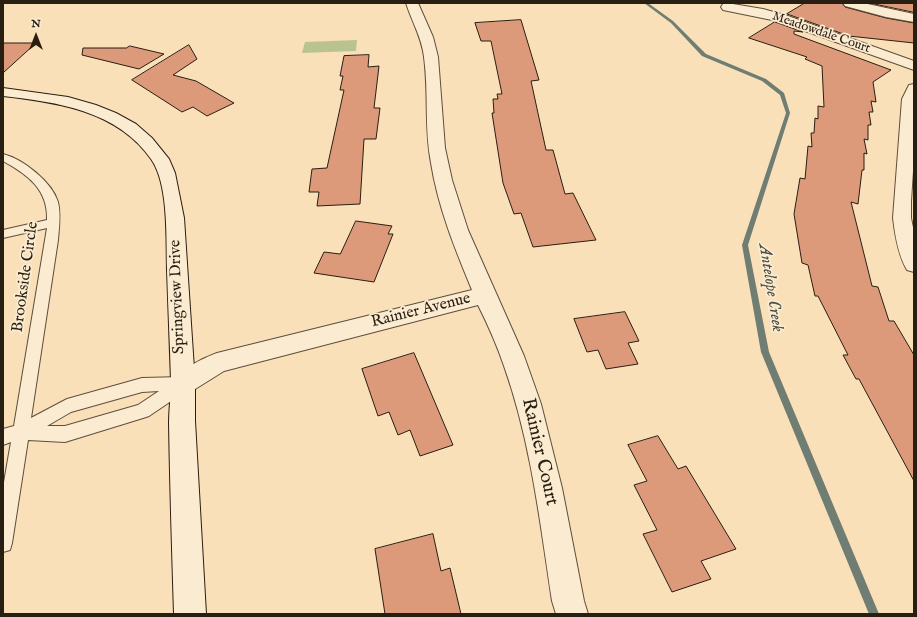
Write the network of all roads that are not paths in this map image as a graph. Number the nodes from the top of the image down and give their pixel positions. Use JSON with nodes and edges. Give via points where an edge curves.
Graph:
{"nodes":[{"id":1,"x":412,"y":3,"type":"edge"},
{"id":2,"x":849,"y":3,"type":"edge"},
{"id":3,"x":727,"y":7,"type":"dead end"},
{"id":4,"x":914,"y":18,"type":"edge"},
{"id":5,"x":914,"y":66,"type":"edge"},
{"id":6,"x":914,"y":88,"type":"edge"},
{"id":7,"x":3,"y":92,"type":"edge"},
{"id":8,"x":3,"y":157,"type":"edge"},
{"id":9,"x":53,"y":224,"type":"junction"},
{"id":10,"x":3,"y":234,"type":"edge"},
{"id":11,"x":914,"y":265,"type":"edge"},
{"id":12,"x":485,"y":295,"type":"junction"},
{"id":13,"x":183,"y":384,"type":"junction"},
{"id":14,"x":21,"y":432,"type":"junction"},
{"id":15,"x":3,"y":437,"type":"edge"},
{"id":16,"x":3,"y":543,"type":"edge"},
{"id":17,"x":190,"y":614,"type":"edge"},
{"id":18,"x":572,"y":614,"type":"edge"}],
"edges":[{"from":1,"to":12,"type":"street","name":"Rainier Avenue","via":[[428,42],[434,82],[436,141],[449,205],[464,248]]},
{"from":2,"to":4,"type":"street"},
{"from":3,"to":5,"type":"street","name":"Meadowdale Court","via":[[781,18]]},
{"from":6,"to":11,"type":"street","via":[[910,99],[902,201],[905,236]]},
{"from":7,"to":13,"type":"street","name":"Springview Drive","via":[[75,103],[115,119],[136,132],[161,160],[168,176],[175,218]]},
{"from":8,"to":9,"type":"lane","name":"Brookside Circle","via":[[20,165],[43,186],[52,202]]},
{"from":9,"to":10,"type":"lane"},
{"from":9,"to":14,"type":"lane","name":"Brookside Circle"},
{"from":12,"to":13,"type":"street","name":"Rainier Avenue","via":[[217,363]]},
{"from":12,"to":18,"type":"street","name":"Rainier Court","via":[[520,376],[537,437]]},
{"from":13,"to":14,"type":"lane","via":[[142,385],[67,406]]},
{"from":13,"to":14,"type":"lane","via":[[144,411],[65,434]]},
{"from":13,"to":17,"type":"street","name":"Springview Drive","via":[[182,421]]},
{"from":14,"to":15,"type":"lane"},
{"from":14,"to":16,"type":"lane","name":"Brookside Circle"}]}
